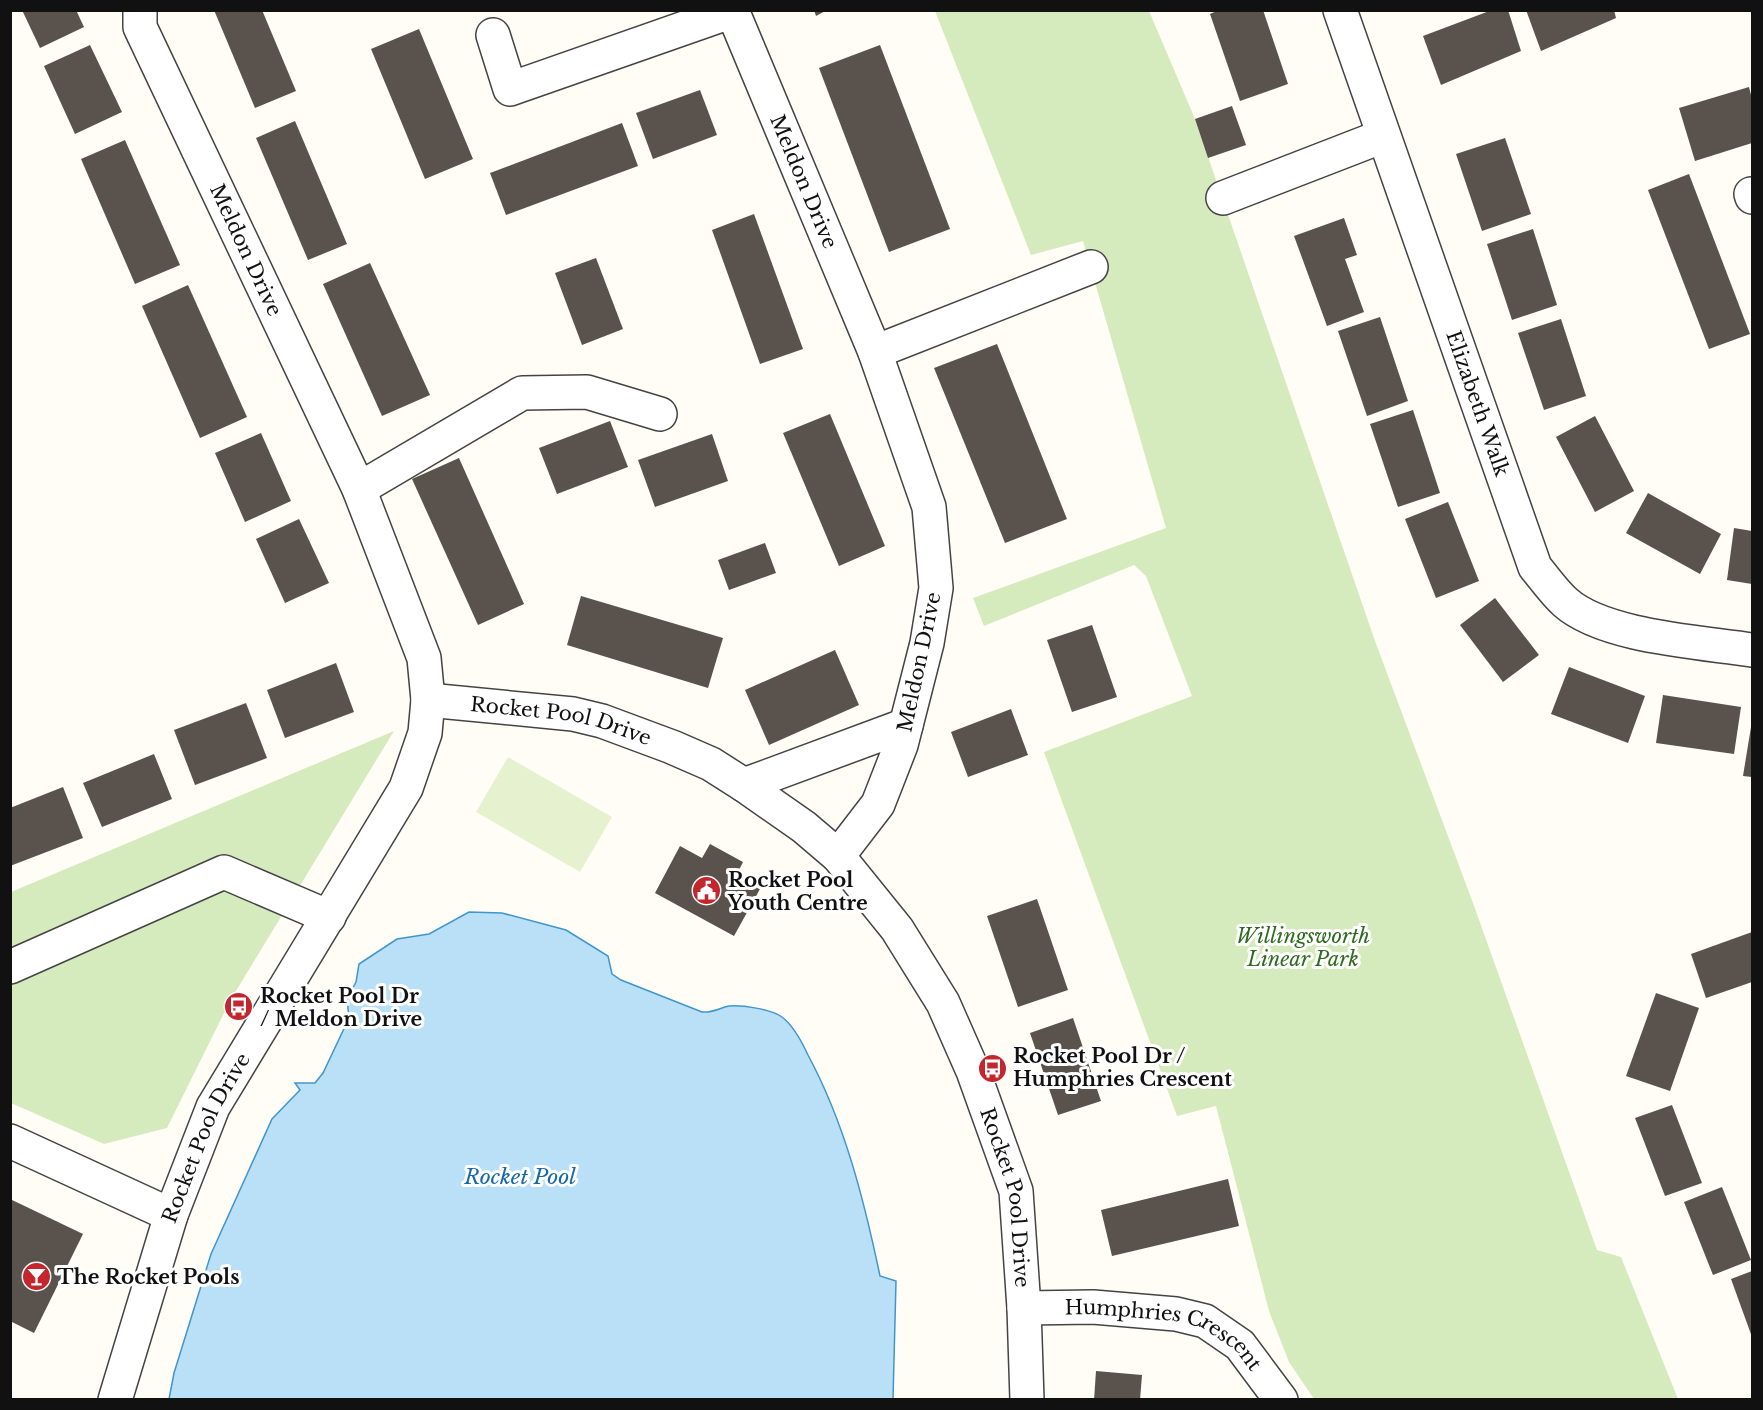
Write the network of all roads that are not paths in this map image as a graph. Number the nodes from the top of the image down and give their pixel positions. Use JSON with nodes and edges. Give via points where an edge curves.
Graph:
{"nodes":[{"id":1,"x":140,"y":10,"type":"edge"},
{"id":2,"x":1340,"y":10,"type":"edge"},
{"id":3,"x":732,"y":11,"type":"edge"},
{"id":4,"x":493,"y":35,"type":"dead end"},
{"id":5,"x":1383,"y":136,"type":"junction"},
{"id":6,"x":1223,"y":198,"type":"dead end"},
{"id":7,"x":1090,"y":267,"type":"dead end"},
{"id":8,"x":875,"y":352,"type":"junction"},
{"id":9,"x":660,"y":414,"type":"dead end"},
{"id":10,"x":359,"y":489,"type":"junction"},
{"id":11,"x":1752,"y":650,"type":"edge"},
{"id":12,"x":428,"y":700,"type":"junction"},
{"id":13,"x":906,"y":725,"type":"junction"},
{"id":14,"x":744,"y":785,"type":"junction"},
{"id":15,"x":838,"y":856,"type":"junction"},
{"id":16,"x":329,"y":917,"type":"junction"},
{"id":17,"x":10,"y":967,"type":"edge"},
{"id":18,"x":10,"y":1141,"type":"edge"},
{"id":19,"x":171,"y":1215,"type":"junction"},
{"id":20,"x":1024,"y":1308,"type":"junction"},
{"id":21,"x":115,"y":1400,"type":"edge"},
{"id":22,"x":1027,"y":1400,"type":"edge"},
{"id":23,"x":1281,"y":1400,"type":"edge"}],
"edges":[{"from":1,"to":10,"type":"street","name":"Meldon Drive","via":[[140,27]]},
{"from":2,"to":5,"type":"street","name":"Elizabeth Walk"},
{"from":3,"to":4,"type":"street","name":"Meldon Drive","via":[[510,89]]},
{"from":3,"to":8,"type":"street","name":"Meldon Drive"},
{"from":5,"to":6,"type":"street"},
{"from":5,"to":11,"type":"street","name":"Elizabeth Walk","via":[[1534,567],[1565,602],[1583,615],[1618,629]]},
{"from":7,"to":8,"type":"street"},
{"from":8,"to":13,"type":"street","name":"Meldon Drive","via":[[929,507],[936,588]]},
{"from":9,"to":10,"type":"street","via":[[587,392],[522,393]]},
{"from":10,"to":12,"type":"street","name":"Meldon Drive","via":[[424,658]]},
{"from":12,"to":14,"type":"street","name":"Rocket Pool Drive","via":[[535,709],[602,721],[711,764]]},
{"from":12,"to":16,"type":"street","name":"Rocket Pool Drive","via":[[425,733],[406,788]]},
{"from":13,"to":14,"type":"street"},
{"from":13,"to":15,"type":"street","name":"Meldon Drive","via":[[878,804]]},
{"from":14,"to":15,"type":"street","name":"Rocket Pool Drive"},
{"from":15,"to":20,"type":"street","name":"Rocket Pool Drive","via":[[897,930],[938,994],[973,1071],[1016,1191]]},
{"from":16,"to":17,"type":"street","via":[[224,872]]},
{"from":16,"to":19,"type":"street","name":"Rocket Pool Drive","via":[[213,1107]]},
{"from":18,"to":19,"type":"street"},
{"from":19,"to":21,"type":"street","name":"Rocket Pool Drive"},
{"from":20,"to":22,"type":"street","name":"Rocket Pool Drive"},
{"from":20,"to":23,"type":"street","name":"Humphries Crescent","via":[[1094,1307],[1176,1314],[1204,1321],[1240,1345]]}]}
